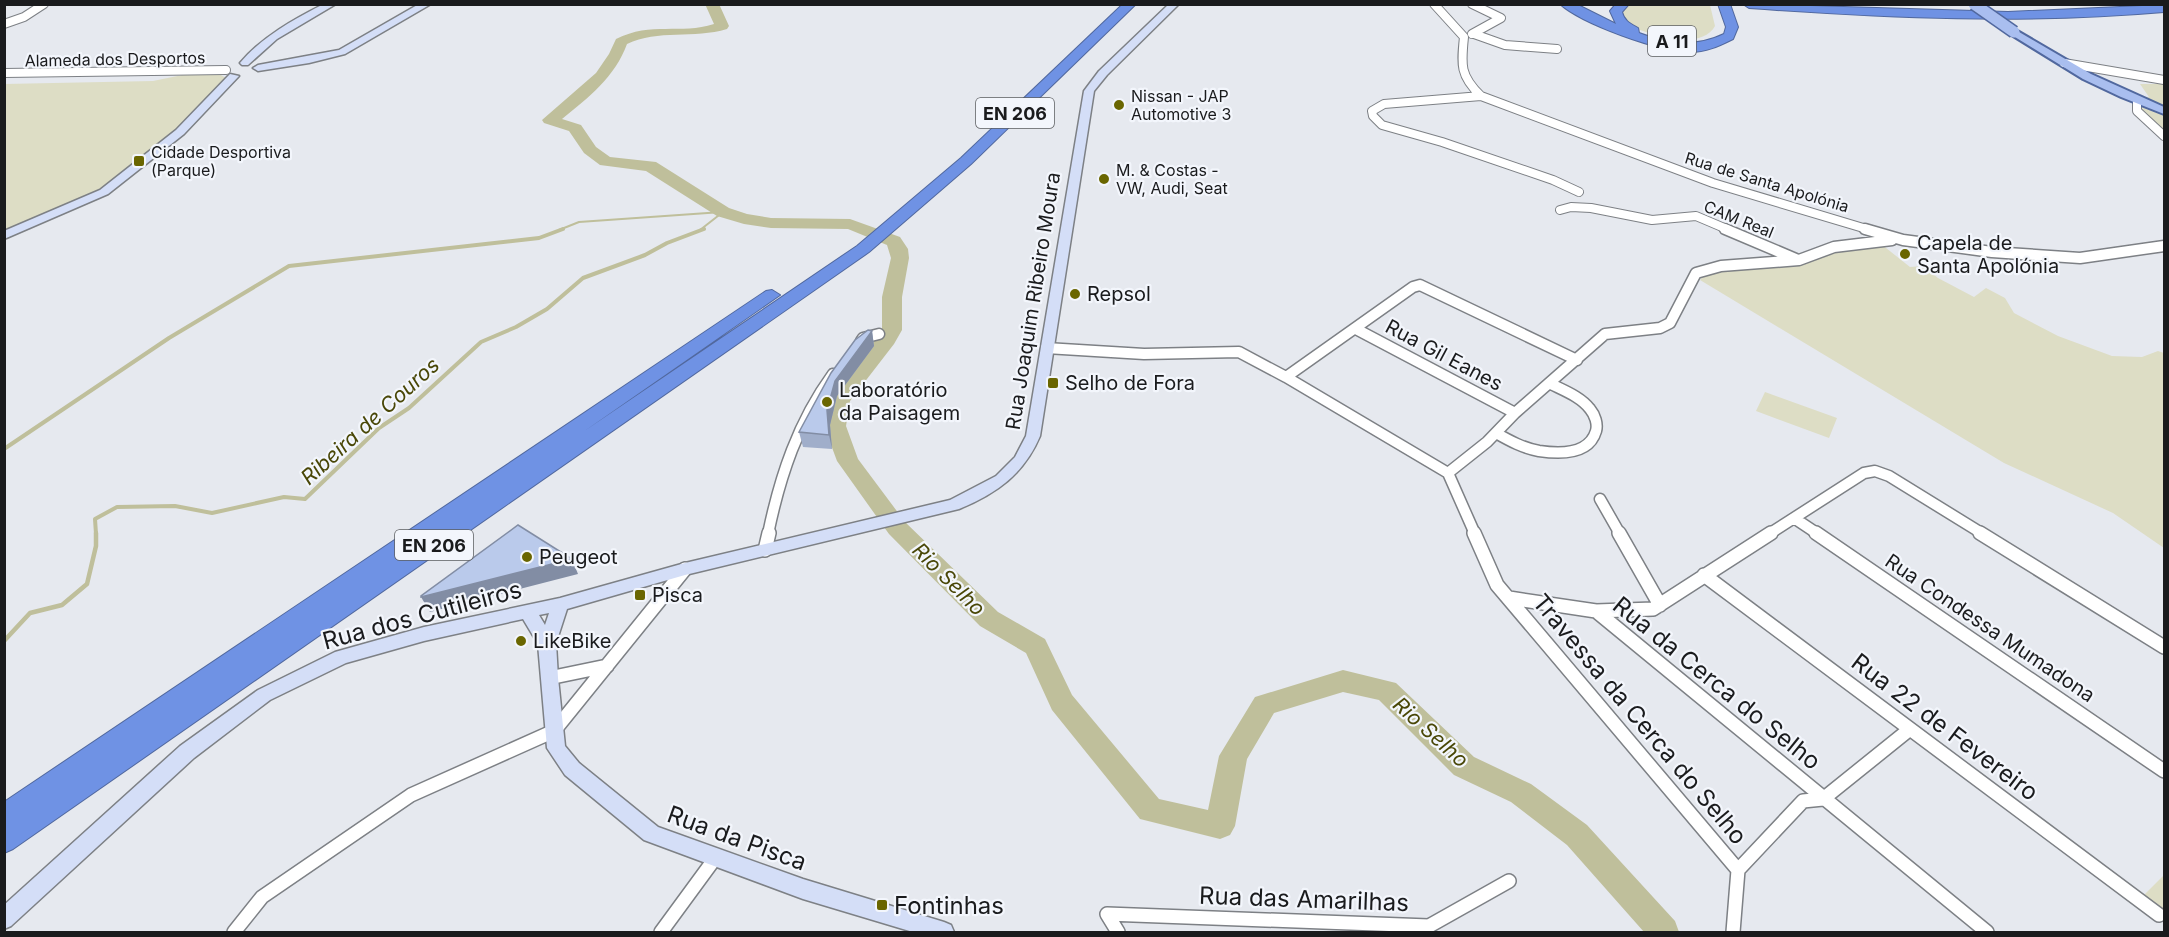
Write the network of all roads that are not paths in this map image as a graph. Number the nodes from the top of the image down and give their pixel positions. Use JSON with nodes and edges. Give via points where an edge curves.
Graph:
{"nodes":[{"id":1,"x":44,"y":4,"type":"edge"},
{"id":2,"x":332,"y":4,"type":"edge"},
{"id":3,"x":427,"y":4,"type":"edge"},
{"id":4,"x":1115,"y":4,"type":"edge"},
{"id":5,"x":1130,"y":4,"type":"edge"},
{"id":6,"x":1175,"y":4,"type":"edge"},
{"id":7,"x":1434,"y":4,"type":"edge"},
{"id":8,"x":1472,"y":4,"type":"edge"},
{"id":9,"x":1566,"y":4,"type":"edge"},
{"id":10,"x":1623,"y":4,"type":"edge"},
{"id":11,"x":1715,"y":4,"type":"edge"},
{"id":12,"x":1724,"y":4,"type":"edge"},
{"id":13,"x":1749,"y":4,"type":"edge"},
{"id":14,"x":1848,"y":4,"type":"edge"},
{"id":15,"x":1958,"y":4,"type":"edge"},
{"id":16,"x":1974,"y":4,"type":"edge"},
{"id":17,"x":2108,"y":4,"type":"edge"},
{"id":18,"x":2032,"y":7,"type":"junction"},
{"id":19,"x":2164,"y":9,"type":"edge"},
{"id":20,"x":4,"y":24,"type":"edge"},
{"id":21,"x":1462,"y":34,"type":"junction"},
{"id":22,"x":1474,"y":34,"type":"junction"},
{"id":23,"x":1557,"y":49,"type":"dead end"},
{"id":24,"x":245,"y":63,"type":"junction"},
{"id":25,"x":2063,"y":63,"type":"junction"},
{"id":26,"x":4,"y":73,"type":"edge"},
{"id":27,"x":242,"y":73,"type":"junction"},
{"id":28,"x":2164,"y":80,"type":"edge"},
{"id":29,"x":1481,"y":96,"type":"junction"},
{"id":30,"x":2138,"y":101,"type":"junction"},
{"id":31,"x":2164,"y":111,"type":"edge"},
{"id":32,"x":2164,"y":136,"type":"edge"},
{"id":33,"x":1579,"y":192,"type":"dead end"},
{"id":34,"x":1560,"y":210,"type":"dead end"},
{"id":35,"x":891,"y":218,"type":"junction"},
{"id":36,"x":1854,"y":225,"type":"junction"},
{"id":37,"x":1876,"y":231,"type":"junction"},
{"id":38,"x":4,"y":236,"type":"edge"},
{"id":39,"x":1903,"y":240,"type":"junction"},
{"id":40,"x":1848,"y":244,"type":"junction"},
{"id":41,"x":855,"y":246,"type":"junction"},
{"id":42,"x":2164,"y":246,"type":"edge"},
{"id":43,"x":1799,"y":260,"type":"junction"},
{"id":44,"x":1356,"y":329,"type":"junction"},
{"id":45,"x":879,"y":334,"type":"dead end"},
{"id":46,"x":1046,"y":348,"type":"junction"},
{"id":47,"x":853,"y":350,"type":"edge"},
{"id":48,"x":1577,"y":360,"type":"junction"},
{"id":49,"x":842,"y":363,"type":"edge"},
{"id":50,"x":1286,"y":377,"type":"junction"},
{"id":51,"x":1551,"y":384,"type":"junction"},
{"id":52,"x":1515,"y":413,"type":"junction"},
{"id":53,"x":1496,"y":433,"type":"junction"},
{"id":54,"x":1448,"y":473,"type":"junction"},
{"id":55,"x":1600,"y":499,"type":"dead end"},
{"id":56,"x":1794,"y":518,"type":"junction"},
{"id":57,"x":765,"y":550,"type":"junction"},
{"id":58,"x":685,"y":569,"type":"junction"},
{"id":59,"x":1704,"y":575,"type":"junction"},
{"id":60,"x":1509,"y":598,"type":"junction"},
{"id":61,"x":560,"y":604,"type":"junction"},
{"id":62,"x":1660,"y":605,"type":"junction"},
{"id":63,"x":527,"y":611,"type":"junction"},
{"id":64,"x":1596,"y":611,"type":"junction"},
{"id":65,"x":547,"y":643,"type":"junction"},
{"id":66,"x":2164,"y":648,"type":"edge"},
{"id":67,"x":607,"y":666,"type":"junction"},
{"id":68,"x":549,"y":678,"type":"junction"},
{"id":69,"x":1910,"y":729,"type":"junction"},
{"id":70,"x":554,"y":731,"type":"junction"},
{"id":71,"x":2164,"y":771,"type":"edge"},
{"id":72,"x":1823,"y":799,"type":"junction"},
{"id":73,"x":4,"y":816,"type":"edge"},
{"id":74,"x":4,"y":841,"type":"edge"},
{"id":75,"x":716,"y":857,"type":"junction"},
{"id":76,"x":1738,"y":870,"type":"junction"},
{"id":77,"x":1509,"y":881,"type":"dead end"},
{"id":78,"x":2159,"y":915,"type":"dead end"},
{"id":79,"x":4,"y":920,"type":"edge"},
{"id":80,"x":1430,"y":929,"type":"edge"},
{"id":81,"x":234,"y":933,"type":"edge"},
{"id":82,"x":661,"y":933,"type":"edge"},
{"id":83,"x":944,"y":933,"type":"edge"},
{"id":84,"x":1118,"y":933,"type":"edge"},
{"id":85,"x":1733,"y":933,"type":"edge"},
{"id":86,"x":1987,"y":933,"type":"edge"}],
"edges":[{"from":1,"to":20,"type":"street"},
{"from":2,"to":24,"type":"main road","via":[[252,54]]},
{"from":3,"to":27,"type":"main road","via":[[342,52]]},
{"from":4,"to":35,"type":"highway","number":"EN 206"},
{"from":5,"to":35,"type":"highway","number":"EN 206"},
{"from":6,"to":46,"type":"main road","name":"Rua Joaquim Ribeiro Moura","via":[[1102,73],[1089,91]]},
{"from":7,"to":21,"type":"street"},
{"from":8,"to":22,"type":"street","via":[[1501,18]]},
{"from":9,"to":12,"type":"highway","via":[[1638,39],[1686,47],[1716,43],[1729,36],[1732,27]]},
{"from":10,"to":11,"type":"highway","number":"A 11","via":[[1616,11],[1627,27],[1647,36],[1681,41],[1718,33],[1721,23]]},
{"from":13,"to":19,"type":"highway","via":[[1985,15]]},
{"from":14,"to":18,"type":"highway"},
{"from":15,"to":18,"type":"highway"},
{"from":16,"to":25,"type":"main road","bridge":true},
{"from":17,"to":18,"type":"highway"},
{"from":21,"to":22,"type":"street"},
{"from":21,"to":29,"type":"street","name":"Rua de Santa Apolónia","via":[[1462,77]]},
{"from":22,"to":23,"type":"street","via":[[1505,45]]},
{"from":24,"to":27,"type":"main road"},
{"from":24,"to":27,"type":"main road","via":[[254,63]]},
{"from":25,"to":28,"type":"street"},
{"from":25,"to":30,"type":"main road"},
{"from":26,"to":27,"type":"street","name":"Alameda dos Desportos"},
{"from":27,"to":38,"type":"main road","via":[[180,132],[104,192]]},
{"from":29,"to":33,"type":"street","via":[[1384,104],[1372,111],[1372,116],[1382,125],[1442,142]]},
{"from":29,"to":36,"type":"street","name":"Rua de Santa Apolónia","via":[[1713,183]]},
{"from":30,"to":31,"type":"main road"},
{"from":30,"to":32,"type":"street","via":[[2137,111]]},
{"from":34,"to":43,"type":"street","name":"CAM Real","via":[[1591,208],[1652,220],[1696,216]]},
{"from":35,"to":41,"type":"highway","number":"EN 206"},
{"from":36,"to":37,"type":"street","name":"Rua de Santa Apolónia"},
{"from":36,"to":40,"type":"street","via":[[1859,234]]},
{"from":37,"to":39,"type":"street","name":"Rua de Santa Apolónia"},
{"from":37,"to":40,"type":"street","via":[[1869,238]]},
{"from":39,"to":40,"type":"street"},
{"from":39,"to":42,"type":"street","name":"Rua de Santa Apolónia","via":[[2080,258]]},
{"from":40,"to":43,"type":"street"},
{"from":41,"to":73,"type":"highway","number":"EN 206"},
{"from":41,"to":74,"type":"highway","number":"EN 206"},
{"from":43,"to":48,"type":"street","via":[[1721,266],[1696,273],[1670,323],[1660,328],[1605,334]]},
{"from":44,"to":48,"type":"street","via":[[1413,286],[1420,285]]},
{"from":44,"to":50,"type":"street"},
{"from":44,"to":52,"type":"street","name":"Rua Gil Eanes"},
{"from":45,"to":47,"type":"street","via":[[863,338]]},
{"from":46,"to":50,"type":"street","via":[[1144,354],[1239,352]]},
{"from":46,"to":57,"type":"main road","name":"Rua Joaquim Ribeiro Moura","via":[[1033,436],[1023,459],[990,489],[954,504]]},
{"from":48,"to":51,"type":"street"},
{"from":49,"to":57,"type":"street","via":[[820,392],[794,447],[780,485]]},
{"from":50,"to":54,"type":"street"},
{"from":51,"to":52,"type":"street"},
{"from":51,"to":53,"type":"street","via":[[1590,409],[1597,424],[1589,443],[1572,451],[1551,452],[1521,446]]},
{"from":52,"to":53,"type":"street"},
{"from":53,"to":54,"type":"street"},
{"from":54,"to":60,"type":"street","via":[[1497,585]]},
{"from":55,"to":62,"type":"street"},
{"from":56,"to":59,"type":"street"},
{"from":56,"to":66,"type":"street","via":[[1864,473],[1875,471],[1889,476]]},
{"from":56,"to":71,"type":"street","name":"Rua Condessa Mumadona"},
{"from":57,"to":58,"type":"main road","name":"Rua Joaquim Ribeiro Moura"},
{"from":58,"to":61,"type":"main road","name":"Rua dos Cutileiros"},
{"from":58,"to":67,"type":"street"},
{"from":59,"to":62,"type":"street"},
{"from":59,"to":69,"type":"street","name":"Rua 22 de Fevereiro"},
{"from":60,"to":64,"type":"street","name":"Rua da Cerca do Selho"},
{"from":60,"to":76,"type":"street","name":"Travessa da Cerca do Selho"},
{"from":61,"to":63,"type":"main road","name":"Rua dos Cutileiros"},
{"from":61,"to":65,"type":"main road","name":"Rua da Pisca"},
{"from":62,"to":64,"type":"street","via":[[1653,609]]},
{"from":63,"to":65,"type":"main road","name":"Rua da Pisca"},
{"from":63,"to":79,"type":"main road","name":"Rua dos Cutileiros","via":[[341,657],[264,695],[187,752]]},
{"from":64,"to":72,"type":"street","name":"Rua da Cerca do Selho"},
{"from":65,"to":68,"type":"main road","name":"Rua da Pisca"},
{"from":67,"to":68,"type":"street"},
{"from":67,"to":70,"type":"street"},
{"from":68,"to":70,"type":"main road","name":"Rua da Pisca"},
{"from":69,"to":72,"type":"street"},
{"from":69,"to":78,"type":"street","name":"Rua 22 de Fevereiro"},
{"from":70,"to":75,"type":"main road","name":"Rua da Pisca","via":[[556,748],[572,769],[651,834]]},
{"from":70,"to":81,"type":"street","via":[[411,795],[262,897]]},
{"from":72,"to":76,"type":"street","via":[[1803,801]]},
{"from":72,"to":86,"type":"street","name":"Rua da Cerca do Selho"},
{"from":75,"to":82,"type":"street"},
{"from":75,"to":83,"type":"main road","name":"Rua da Pisca"},
{"from":76,"to":85,"type":"street"},
{"from":77,"to":80,"type":"street","name":"Rua das Amarilhas"},
{"from":80,"to":84,"type":"street","name":"Rua das Amarilhas","via":[[1107,914]]}]}
